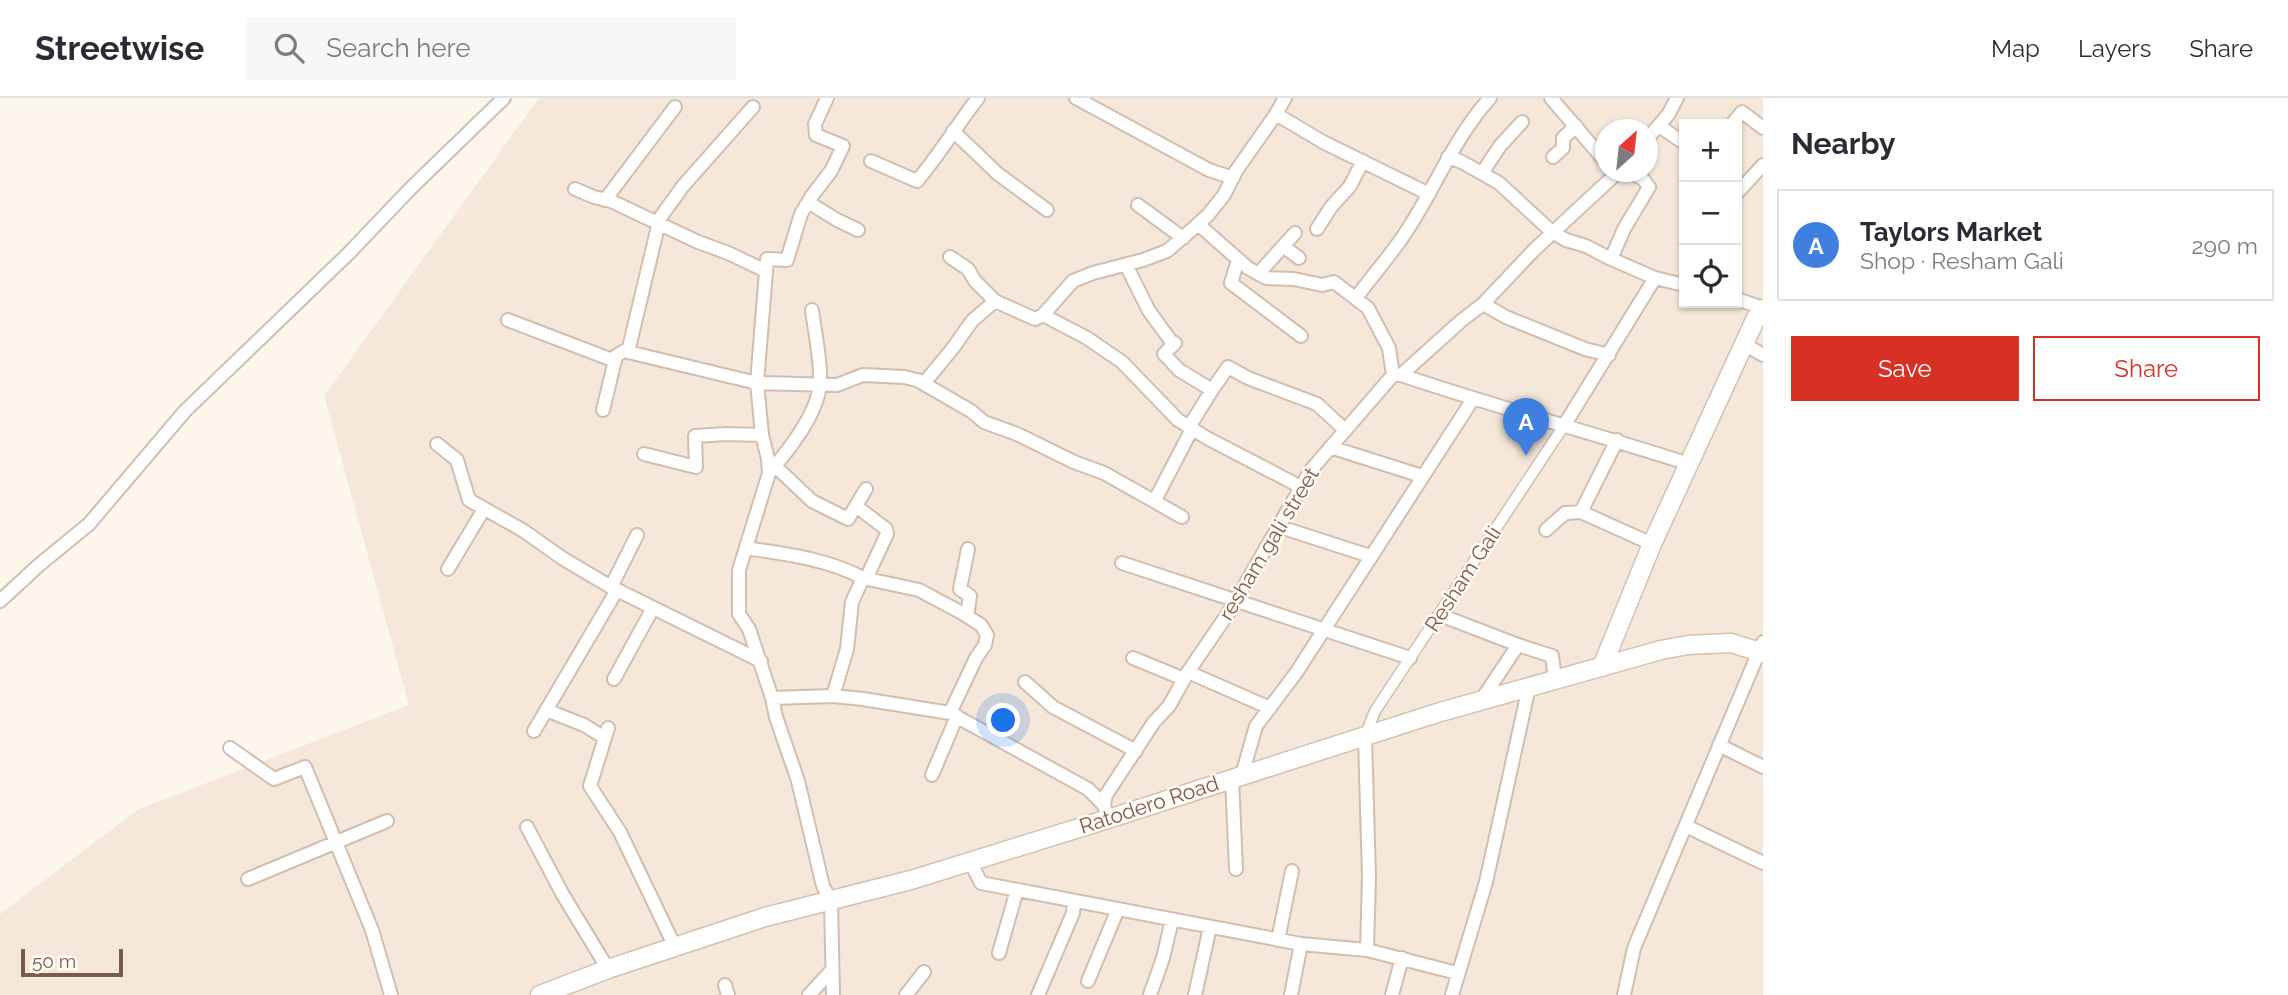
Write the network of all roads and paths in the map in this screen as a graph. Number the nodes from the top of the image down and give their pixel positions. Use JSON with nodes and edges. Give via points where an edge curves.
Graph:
{"nodes":[{"id":1,"x":504,"y":98,"type":"edge"},
{"id":2,"x":978,"y":98,"type":"edge"},
{"id":3,"x":1076,"y":98,"type":"edge"},
{"id":4,"x":1285,"y":98,"type":"edge"},
{"id":5,"x":1490,"y":98,"type":"edge"},
{"id":6,"x":1551,"y":98,"type":"edge"},
{"id":7,"x":1677,"y":98,"type":"edge"},
{"id":8,"x":823,"y":99,"type":"edge"},
{"id":9,"x":675,"y":107,"type":"dead end"},
{"id":10,"x":753,"y":107,"type":"dead end"},
{"id":11,"x":1276,"y":114,"type":"junction"},
{"id":12,"x":1736,"y":119,"type":"edge"},
{"id":13,"x":1522,"y":122,"type":"dead end"},
{"id":14,"x":1576,"y":126,"type":"junction"},
{"id":15,"x":1659,"y":126,"type":"joint"},
{"id":16,"x":1763,"y":128,"type":"edge"},
{"id":17,"x":953,"y":131,"type":"junction"},
{"id":18,"x":1679,"y":140,"type":"edge"},
{"id":19,"x":1595,"y":149,"type":"edge"},
{"id":20,"x":1448,"y":157,"type":"junction"},
{"id":21,"x":1553,"y":157,"type":"dead end"},
{"id":22,"x":871,"y":160,"type":"dead end"},
{"id":23,"x":1363,"y":161,"type":"junction"},
{"id":24,"x":1763,"y":165,"type":"edge"},
{"id":25,"x":1482,"y":173,"type":"junction"},
{"id":26,"x":1233,"y":177,"type":"junction"},
{"id":27,"x":1609,"y":182,"type":"edge"},
{"id":28,"x":1645,"y":182,"type":"edge"},
{"id":29,"x":575,"y":188,"type":"dead end"},
{"id":30,"x":1742,"y":188,"type":"edge"},
{"id":31,"x":1429,"y":194,"type":"junction"},
{"id":32,"x":605,"y":200,"type":"junction"},
{"id":33,"x":808,"y":202,"type":"junction"},
{"id":34,"x":1138,"y":205,"type":"dead end"},
{"id":35,"x":1047,"y":210,"type":"dead end"},
{"id":36,"x":658,"y":224,"type":"junction"},
{"id":37,"x":1198,"y":225,"type":"junction"},
{"id":38,"x":1317,"y":229,"type":"dead end"},
{"id":39,"x":858,"y":230,"type":"dead end"},
{"id":40,"x":1552,"y":232,"type":"junction"},
{"id":41,"x":1294,"y":233,"type":"dead end"},
{"id":42,"x":1183,"y":238,"type":"junction"},
{"id":43,"x":1283,"y":246,"type":"junction"},
{"id":44,"x":950,"y":257,"type":"dead end"},
{"id":45,"x":1299,"y":258,"type":"dead end"},
{"id":46,"x":1611,"y":259,"type":"junction"},
{"id":47,"x":1238,"y":260,"type":"junction"},
{"id":48,"x":1126,"y":265,"type":"junction"},
{"id":49,"x":766,"y":271,"type":"junction"},
{"id":50,"x":1259,"y":273,"type":"junction"},
{"id":51,"x":1655,"y":278,"type":"junction"},
{"id":52,"x":1679,"y":284,"type":"edge"},
{"id":53,"x":1356,"y":298,"type":"junction"},
{"id":54,"x":995,"y":301,"type":"junction"},
{"id":55,"x":1742,"y":301,"type":"edge"},
{"id":56,"x":1483,"y":304,"type":"junction"},
{"id":57,"x":1763,"y":308,"type":"edge"},
{"id":58,"x":812,"y":310,"type":"dead end"},
{"id":59,"x":1043,"y":315,"type":"junction"},
{"id":60,"x":508,"y":320,"type":"dead end"},
{"id":61,"x":1301,"y":336,"type":"dead end"},
{"id":62,"x":1744,"y":344,"type":"junction"},
{"id":63,"x":628,"y":352,"type":"junction"},
{"id":64,"x":1609,"y":355,"type":"junction"},
{"id":65,"x":1763,"y":355,"type":"edge"},
{"id":66,"x":615,"y":361,"type":"junction"},
{"id":67,"x":1397,"y":375,"type":"junction"},
{"id":68,"x":916,"y":380,"type":"junction"},
{"id":69,"x":757,"y":383,"type":"junction"},
{"id":70,"x":820,"y":384,"type":"junction"},
{"id":71,"x":1212,"y":390,"type":"junction"},
{"id":72,"x":1473,"y":399,"type":"junction"},
{"id":73,"x":603,"y":410,"type":"dead end"},
{"id":74,"x":1565,"y":424,"type":"junction"},
{"id":75,"x":1191,"y":428,"type":"junction"},
{"id":76,"x":1345,"y":430,"type":"junction"},
{"id":77,"x":762,"y":435,"type":"junction"},
{"id":78,"x":1617,"y":440,"type":"junction"},
{"id":79,"x":437,"y":444,"type":"dead end"},
{"id":80,"x":1330,"y":447,"type":"junction"},
{"id":81,"x":645,"y":454,"type":"dead end"},
{"id":82,"x":1689,"y":464,"type":"junction"},
{"id":83,"x":772,"y":470,"type":"junction"},
{"id":84,"x":1422,"y":476,"type":"junction"},
{"id":85,"x":1301,"y":487,"type":"junction"},
{"id":86,"x":866,"y":489,"type":"dead end"},
{"id":87,"x":1155,"y":500,"type":"junction"},
{"id":88,"x":856,"y":506,"type":"junction"},
{"id":89,"x":484,"y":509,"type":"junction"},
{"id":90,"x":1581,"y":512,"type":"junction"},
{"id":91,"x":1182,"y":517,"type":"dead end"},
{"id":92,"x":1278,"y":526,"type":"junction"},
{"id":93,"x":1546,"y":530,"type":"dead end"},
{"id":94,"x":637,"y":535,"type":"dead end"},
{"id":95,"x":1652,"y":544,"type":"junction"},
{"id":96,"x":746,"y":548,"type":"junction"},
{"id":97,"x":968,"y":549,"type":"dead end"},
{"id":98,"x":1370,"y":556,"type":"junction"},
{"id":99,"x":1122,"y":563,"type":"dead end"},
{"id":100,"x":448,"y":569,"type":"dead end"},
{"id":101,"x":865,"y":579,"type":"junction"},
{"id":102,"x":614,"y":588,"type":"junction"},
{"id":103,"x":0,"y":601,"type":"edge"},
{"id":104,"x":1236,"y":601,"type":"junction"},
{"id":105,"x":653,"y":608,"type":"junction"},
{"id":106,"x":1440,"y":615,"type":"junction"},
{"id":107,"x":967,"y":616,"type":"junction"},
{"id":108,"x":1323,"y":629,"type":"junction"},
{"id":109,"x":1518,"y":645,"type":"junction"},
{"id":110,"x":1762,"y":649,"type":"edge"},
{"id":111,"x":1133,"y":658,"type":"dead end"},
{"id":112,"x":1410,"y":658,"type":"junction"},
{"id":113,"x":761,"y":661,"type":"junction"},
{"id":114,"x":1602,"y":667,"type":"junction"},
{"id":115,"x":1186,"y":676,"type":"junction"},
{"id":116,"x":614,"y":679,"type":"dead end"},
{"id":117,"x":1555,"y":679,"type":"junction"},
{"id":118,"x":1025,"y":682,"type":"dead end"},
{"id":119,"x":1529,"y":687,"type":"junction"},
{"id":120,"x":833,"y":696,"type":"junction"},
{"id":121,"x":772,"y":698,"type":"junction"},
{"id":122,"x":1482,"y":699,"type":"junction"},
{"id":123,"x":1270,"y":708,"type":"junction"},
{"id":124,"x":546,"y":710,"type":"junction"},
{"id":125,"x":953,"y":714,"type":"junction"},
{"id":126,"x":534,"y":731,"type":"dead end"},
{"id":127,"x":1365,"y":737,"type":"junction"},
{"id":128,"x":1720,"y":746,"type":"junction"},
{"id":129,"x":230,"y":748,"type":"dead end"},
{"id":130,"x":1136,"y":751,"type":"junction"},
{"id":131,"x":1763,"y":766,"type":"edge"},
{"id":132,"x":932,"y":775,"type":"dead end"},
{"id":133,"x":1237,"y":776,"type":"junction"},
{"id":134,"x":1106,"y":812,"type":"junction"},
{"id":135,"x":387,"y":821,"type":"dead end"},
{"id":136,"x":1686,"y":826,"type":"junction"},
{"id":137,"x":527,"y":827,"type":"dead end"},
{"id":138,"x":336,"y":842,"type":"junction"},
{"id":139,"x":970,"y":861,"type":"junction"},
{"id":140,"x":1763,"y":863,"type":"edge"},
{"id":141,"x":1236,"y":869,"type":"dead end"},
{"id":142,"x":1292,"y":871,"type":"dead end"},
{"id":143,"x":248,"y":879,"type":"dead end"},
{"id":144,"x":1017,"y":890,"type":"junction"},
{"id":145,"x":831,"y":901,"type":"junction"},
{"id":146,"x":1074,"y":901,"type":"junction"},
{"id":147,"x":1118,"y":909,"type":"junction"},
{"id":148,"x":1172,"y":920,"type":"junction"},
{"id":149,"x":1210,"y":927,"type":"junction"},
{"id":150,"x":1278,"y":940,"type":"junction"},
{"id":151,"x":1301,"y":944,"type":"junction"},
{"id":152,"x":675,"y":947,"type":"junction"},
{"id":153,"x":1367,"y":950,"type":"junction"},
{"id":154,"x":999,"y":953,"type":"dead end"},
{"id":155,"x":1402,"y":958,"type":"junction"},
{"id":156,"x":608,"y":969,"type":"junction"},
{"id":157,"x":831,"y":971,"type":"junction"},
{"id":158,"x":923,"y":972,"type":"dead end"},
{"id":159,"x":1457,"y":973,"type":"junction"},
{"id":160,"x":1088,"y":981,"type":"dead end"},
{"id":161,"x":391,"y":995,"type":"edge"},
{"id":162,"x":540,"y":995,"type":"edge"},
{"id":163,"x":809,"y":995,"type":"edge"},
{"id":164,"x":832,"y":995,"type":"edge"},
{"id":165,"x":906,"y":995,"type":"edge"},
{"id":166,"x":1038,"y":995,"type":"edge"},
{"id":167,"x":1150,"y":995,"type":"edge"},
{"id":168,"x":1195,"y":995,"type":"edge"},
{"id":169,"x":1291,"y":995,"type":"edge"},
{"id":170,"x":1392,"y":995,"type":"edge"},
{"id":171,"x":1452,"y":995,"type":"edge"},
{"id":172,"x":1624,"y":995,"type":"edge"}],
"edges":[{"from":1,"to":103,"type":"street","via":[[186,411],[89,524]]},
{"from":2,"to":17,"type":"street"},
{"from":3,"to":26,"type":"street","via":[[1209,170]]},
{"from":4,"to":11,"type":"street"},
{"from":5,"to":20,"type":"street"},
{"from":6,"to":14,"type":"street"},
{"from":7,"to":15,"type":"street"},
{"from":8,"to":33,"type":"street","via":[[816,135],[843,146]]},
{"from":9,"to":32,"type":"street"},
{"from":10,"to":36,"type":"street","via":[[683,186]]},
{"from":11,"to":23,"type":"street"},
{"from":11,"to":26,"type":"street"},
{"from":12,"to":16,"type":"street","via":[[1742,112]]},
{"from":13,"to":25,"type":"street"},
{"from":14,"to":19,"type":"street"},
{"from":14,"to":21,"type":"street"},
{"from":15,"to":18,"type":"street"},
{"from":17,"to":22,"type":"street","via":[[918,181]]},
{"from":17,"to":35,"type":"street","via":[[998,174]]},
{"from":20,"to":25,"type":"street"},
{"from":20,"to":31,"type":"street"},
{"from":23,"to":31,"type":"street"},
{"from":23,"to":38,"type":"street"},
{"from":24,"to":30,"type":"street"},
{"from":25,"to":40,"type":"street"},
{"from":26,"to":37,"type":"street"},
{"from":27,"to":40,"type":"street","name":"resham gali street"},
{"from":28,"to":46,"type":"street","via":[[1649,187]]},
{"from":29,"to":32,"type":"street"},
{"from":31,"to":53,"type":"street"},
{"from":32,"to":36,"type":"street"},
{"from":33,"to":39,"type":"street"},
{"from":33,"to":49,"type":"street","via":[[787,260],[767,259]]},
{"from":34,"to":42,"type":"street"},
{"from":36,"to":49,"type":"street"},
{"from":36,"to":63,"type":"street"},
{"from":37,"to":42,"type":"street"},
{"from":37,"to":47,"type":"street"},
{"from":40,"to":46,"type":"street"},
{"from":40,"to":56,"type":"street","name":"resham gali street"},
{"from":41,"to":43,"type":"street"},
{"from":42,"to":48,"type":"street","via":[[1167,251]]},
{"from":43,"to":45,"type":"street"},
{"from":43,"to":50,"type":"street"},
{"from":44,"to":54,"type":"street","via":[[968,269]]},
{"from":46,"to":51,"type":"street"},
{"from":47,"to":50,"type":"street"},
{"from":47,"to":61,"type":"street","via":[[1231,283]]},
{"from":48,"to":59,"type":"street","via":[[1073,281]]},
{"from":48,"to":71,"type":"street","via":[[1149,311],[1175,343],[1164,354],[1179,370]]},
{"from":49,"to":69,"type":"street"},
{"from":50,"to":53,"type":"street","via":[[1266,278],[1322,285],[1334,282]]},
{"from":51,"to":52,"type":"street"},
{"from":51,"to":64,"type":"street"},
{"from":53,"to":67,"type":"street","via":[[1368,308],[1390,348]]},
{"from":54,"to":59,"type":"street","via":[[1035,319]]},
{"from":54,"to":68,"type":"street","via":[[972,321],[925,382]]},
{"from":55,"to":57,"type":"street"},
{"from":56,"to":64,"type":"street"},
{"from":56,"to":67,"type":"street","name":"resham gali street"},
{"from":57,"to":62,"type":"main road"},
{"from":58,"to":70,"type":"street"},
{"from":59,"to":75,"type":"street","via":[[1122,362]]},
{"from":60,"to":66,"type":"street"},
{"from":62,"to":65,"type":"street"},
{"from":62,"to":82,"type":"main road"},
{"from":63,"to":66,"type":"street","via":[[616,356]]},
{"from":63,"to":69,"type":"street"},
{"from":64,"to":74,"type":"street"},
{"from":66,"to":73,"type":"street"},
{"from":67,"to":72,"type":"street"},
{"from":67,"to":76,"type":"street","name":"resham gali street"},
{"from":68,"to":70,"type":"street","via":[[863,375]]},
{"from":68,"to":87,"type":"street","via":[[984,422]]},
{"from":69,"to":70,"type":"street"},
{"from":69,"to":77,"type":"street"},
{"from":70,"to":83,"type":"street","via":[[801,432]]},
{"from":71,"to":75,"type":"street"},
{"from":71,"to":76,"type":"street","via":[[1228,367],[1317,404]]},
{"from":72,"to":74,"type":"street"},
{"from":72,"to":84,"type":"street"},
{"from":74,"to":78,"type":"street"},
{"from":74,"to":106,"type":"street","name":"Resham Gali"},
{"from":75,"to":85,"type":"street"},
{"from":75,"to":87,"type":"street"},
{"from":76,"to":80,"type":"street","name":"resham gali street"},
{"from":77,"to":81,"type":"street","via":[[695,436],[696,467]]},
{"from":77,"to":83,"type":"street"},
{"from":78,"to":82,"type":"street"},
{"from":78,"to":90,"type":"street"},
{"from":79,"to":89,"type":"street","via":[[457,460],[469,500]]},
{"from":80,"to":84,"type":"street"},
{"from":80,"to":85,"type":"street","name":"resham gali street"},
{"from":82,"to":95,"type":"main road"},
{"from":83,"to":88,"type":"street","via":[[811,501],[844,518],[848,519]]},
{"from":83,"to":96,"type":"street"},
{"from":84,"to":98,"type":"street"},
{"from":85,"to":92,"type":"street","name":"resham gali street"},
{"from":86,"to":88,"type":"street"},
{"from":87,"to":91,"type":"street"},
{"from":88,"to":101,"type":"street","via":[[887,534]]},
{"from":89,"to":100,"type":"street"},
{"from":89,"to":102,"type":"street"},
{"from":90,"to":93,"type":"street","via":[[1564,513]]},
{"from":90,"to":95,"type":"street"},
{"from":92,"to":98,"type":"street"},
{"from":92,"to":104,"type":"street","name":"resham gali street"},
{"from":94,"to":102,"type":"street"},
{"from":95,"to":114,"type":"main road"},
{"from":96,"to":101,"type":"street","via":[[808,559]]},
{"from":96,"to":113,"type":"street","via":[[739,570],[739,614]]},
{"from":97,"to":107,"type":"street","via":[[960,589],[971,596]]},
{"from":98,"to":108,"type":"street"},
{"from":99,"to":104,"type":"street"},
{"from":101,"to":107,"type":"street","via":[[919,590]]},
{"from":101,"to":120,"type":"street","via":[[852,602],[848,649]]},
{"from":102,"to":105,"type":"street"},
{"from":102,"to":124,"type":"street"},
{"from":104,"to":108,"type":"street"},
{"from":104,"to":115,"type":"street","name":"resham gali street"},
{"from":105,"to":113,"type":"street"},
{"from":105,"to":116,"type":"street"},
{"from":106,"to":109,"type":"street"},
{"from":106,"to":112,"type":"street","name":"Resham Gali"},
{"from":107,"to":125,"type":"street","via":[[987,635]]},
{"from":108,"to":112,"type":"street"},
{"from":108,"to":123,"type":"street"},
{"from":109,"to":117,"type":"street","via":[[1552,656]]},
{"from":109,"to":122,"type":"street"},
{"from":110,"to":114,"type":"main road","name":"Ratodero Road","via":[[1731,643],[1688,645]]},
{"from":110,"to":128,"type":"street"},
{"from":111,"to":115,"type":"street"},
{"from":112,"to":127,"type":"street","name":"Resham Gali","via":[[1375,711]]},
{"from":113,"to":121,"type":"street"},
{"from":114,"to":117,"type":"main road","name":"Ratodero Road"},
{"from":115,"to":123,"type":"street"},
{"from":115,"to":130,"type":"street","name":"resham gali street"},
{"from":117,"to":119,"type":"main road","name":"Ratodero Road"},
{"from":118,"to":130,"type":"street","via":[[1053,707]]},
{"from":119,"to":122,"type":"main road","name":"Ratodero Road"},
{"from":119,"to":159,"type":"street","via":[[1486,882]]},
{"from":120,"to":121,"type":"street"},
{"from":120,"to":125,"type":"street"},
{"from":121,"to":145,"type":"street"},
{"from":122,"to":127,"type":"main road","name":"Ratodero Road"},
{"from":123,"to":133,"type":"street","via":[[1256,726]]},
{"from":124,"to":126,"type":"street"},
{"from":124,"to":152,"type":"street","via":[[606,733],[590,786],[620,832]]},
{"from":125,"to":132,"type":"street"},
{"from":125,"to":134,"type":"street","via":[[1088,789]]},
{"from":127,"to":133,"type":"main road","name":"Ratodero Road"},
{"from":127,"to":153,"type":"street"},
{"from":128,"to":131,"type":"street"},
{"from":128,"to":136,"type":"street"},
{"from":129,"to":138,"type":"street","via":[[274,779],[304,767]]},
{"from":130,"to":134,"type":"street","name":"resham gali street","via":[[1106,795]]},
{"from":133,"to":134,"type":"main road","name":"Ratodero Road"},
{"from":133,"to":141,"type":"street"},
{"from":134,"to":139,"type":"main road","name":"Ratodero Road"},
{"from":135,"to":138,"type":"street"},
{"from":136,"to":140,"type":"street"},
{"from":136,"to":172,"type":"street","via":[[1634,948]]},
{"from":137,"to":156,"type":"street"},
{"from":138,"to":143,"type":"street"},
{"from":138,"to":161,"type":"street","via":[[372,930]]},
{"from":139,"to":144,"type":"street","via":[[981,883]]},
{"from":139,"to":145,"type":"main road","name":"Ratodero Road"},
{"from":142,"to":150,"type":"street"},
{"from":144,"to":146,"type":"street"},
{"from":144,"to":154,"type":"street"},
{"from":145,"to":152,"type":"main road","name":"Ratodero Road"},
{"from":145,"to":157,"type":"street"},
{"from":146,"to":147,"type":"street"},
{"from":146,"to":166,"type":"street"},
{"from":147,"to":148,"type":"street"},
{"from":147,"to":160,"type":"street"},
{"from":148,"to":149,"type":"street"},
{"from":148,"to":167,"type":"street"},
{"from":149,"to":150,"type":"street"},
{"from":149,"to":168,"type":"street"},
{"from":150,"to":151,"type":"street"},
{"from":151,"to":153,"type":"street"},
{"from":151,"to":169,"type":"street"},
{"from":152,"to":156,"type":"main road","name":"Ratodero Road"},
{"from":153,"to":155,"type":"street"},
{"from":155,"to":159,"type":"street"},
{"from":155,"to":170,"type":"street"},
{"from":156,"to":162,"type":"main road","name":"Ratodero Road"},
{"from":157,"to":163,"type":"street"},
{"from":157,"to":164,"type":"street"},
{"from":158,"to":165,"type":"street"},
{"from":159,"to":171,"type":"street"}]}
